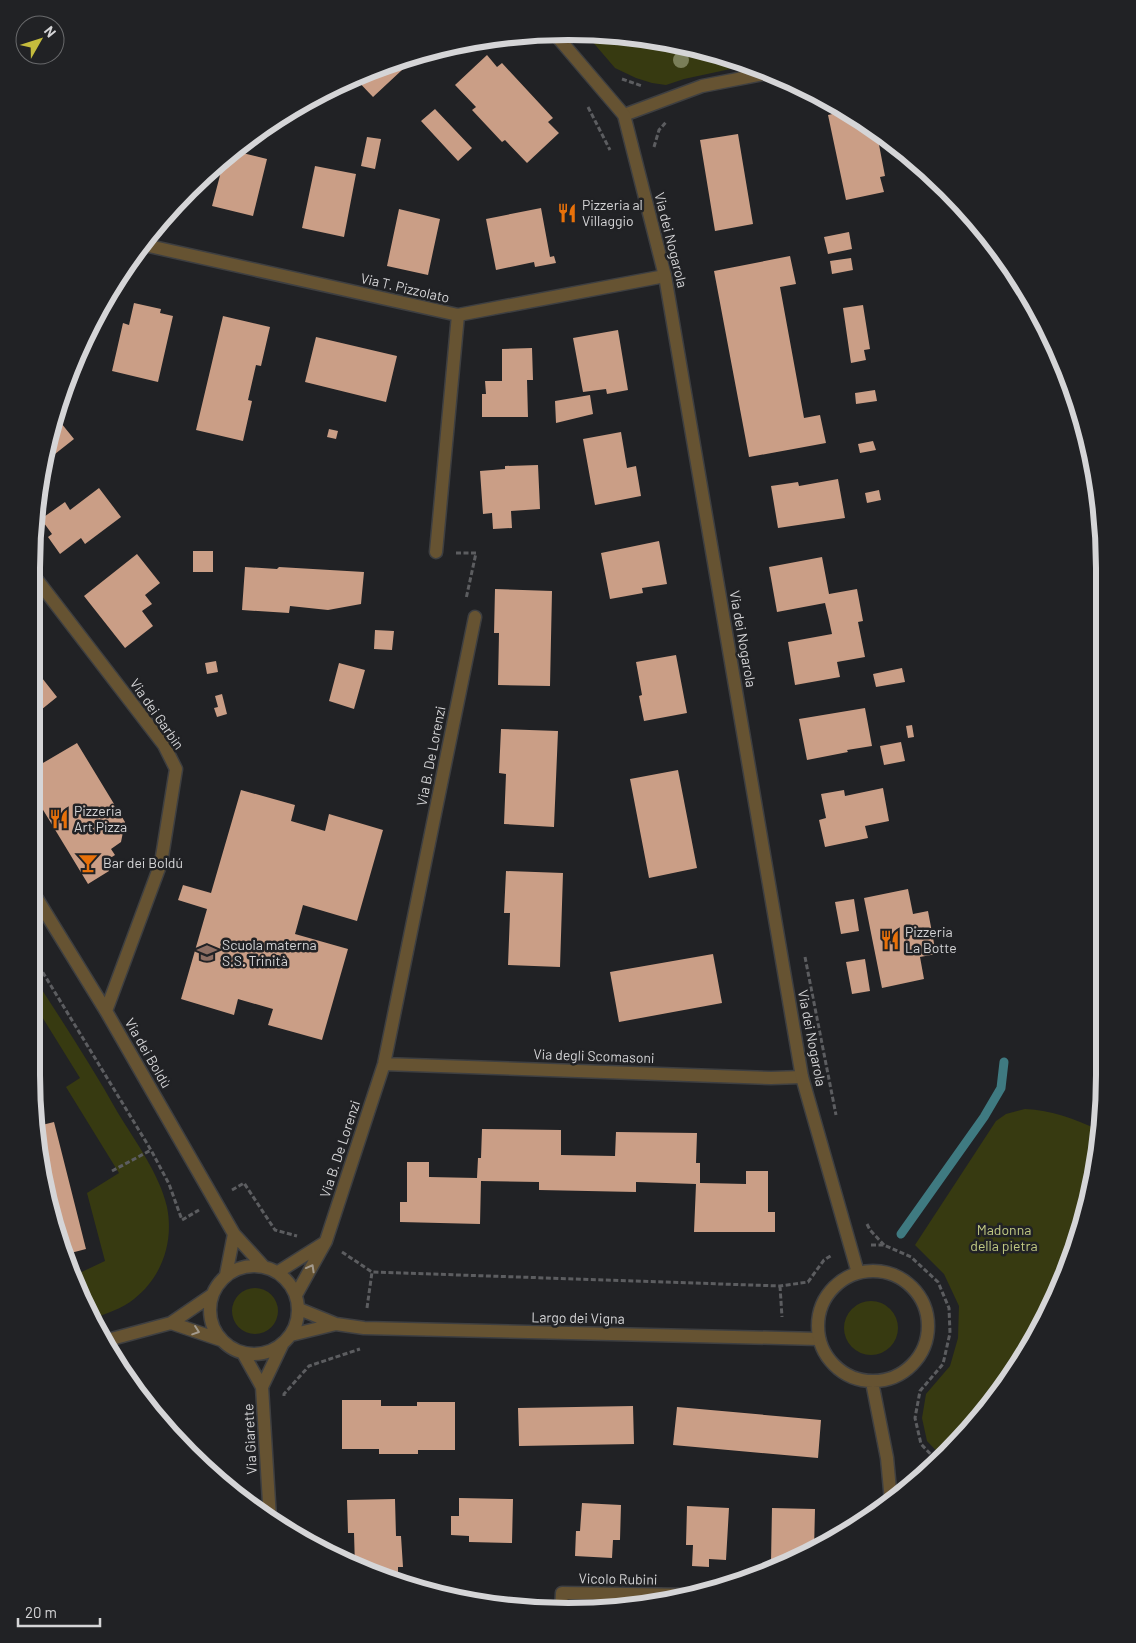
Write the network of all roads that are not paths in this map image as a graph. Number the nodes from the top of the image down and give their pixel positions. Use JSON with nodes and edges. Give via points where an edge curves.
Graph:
{"nodes":[{"id":1,"x":560,"y":40,"type":"edge"},
{"id":2,"x":757,"y":75,"type":"edge"},
{"id":3,"x":624,"y":115,"type":"junction"},
{"id":4,"x":150,"y":246,"type":"edge"},
{"id":5,"x":666,"y":276,"type":"junction"},
{"id":6,"x":458,"y":315,"type":"junction"},
{"id":7,"x":436,"y":552,"type":"road end"},
{"id":8,"x":40,"y":584,"type":"edge"},
{"id":9,"x":475,"y":616,"type":"road end"},
{"id":10,"x":40,"y":904,"type":"edge"},
{"id":11,"x":106,"y":1012,"type":"junction"},
{"id":12,"x":384,"y":1064,"type":"junction"},
{"id":13,"x":802,"y":1077,"type":"junction"},
{"id":14,"x":234,"y":1234,"type":"junction"},
{"id":15,"x":326,"y":1241,"type":"junction"},
{"id":16,"x":264,"y":1267,"type":"junction"},
{"id":17,"x":278,"y":1272,"type":"junction"},
{"id":18,"x":858,"y":1273,"type":"junction"},
{"id":19,"x":226,"y":1275,"type":"junction"},
{"id":20,"x":212,"y":1295,"type":"junction"},
{"id":21,"x":296,"y":1295,"type":"junction"},
{"id":22,"x":299,"y":1309,"type":"junction"},
{"id":23,"x":171,"y":1323,"type":"junction"},
{"id":24,"x":336,"y":1324,"type":"junction"},
{"id":25,"x":291,"y":1335,"type":"junction"},
{"id":26,"x":111,"y":1339,"type":"edge"},
{"id":27,"x":819,"y":1339,"type":"junction"},
{"id":28,"x":221,"y":1340,"type":"junction"},
{"id":29,"x":282,"y":1345,"type":"junction"},
{"id":30,"x":243,"y":1353,"type":"junction"},
{"id":31,"x":872,"y":1382,"type":"junction"},
{"id":32,"x":262,"y":1387,"type":"junction"},
{"id":33,"x":890,"y":1493,"type":"edge"},
{"id":34,"x":269,"y":1510,"type":"edge"},
{"id":35,"x":662,"y":1594,"type":"edge"},
{"id":36,"x":562,"y":1603,"type":"edge"}],
"edges":[{"from":1,"to":3,"type":"street","name":"Via dei Nogarola"},
{"from":2,"to":3,"type":"street","via":[[702,86]]},
{"from":3,"to":5,"type":"street","name":"Via dei Nogarola"},
{"from":4,"to":6,"type":"street","name":"Via T. Pizzolato"},
{"from":5,"to":6,"type":"street","name":"Via T. Pizzolato"},
{"from":5,"to":13,"type":"street","name":"Via dei Nogarola"},
{"from":6,"to":7,"type":"street"},
{"from":8,"to":11,"type":"street","name":"Via dei Garbin","via":[[164,745],[176,769],[162,863]]},
{"from":9,"to":12,"type":"street","name":"Via B. De Lorenzi"},
{"from":10,"to":11,"type":"street","name":"Via dei Boldù"},
{"from":11,"to":14,"type":"street","name":"Via dei Boldù"},
{"from":12,"to":13,"type":"street","name":"Via degli Scomasoni"},
{"from":12,"to":15,"type":"street","name":"Via B. De Lorenzi"},
{"from":13,"to":18,"type":"street","name":"Via dei Nogarola"},
{"from":14,"to":16,"type":"street","name":"Via dei Boldù"},
{"from":14,"to":19,"type":"street"},
{"from":15,"to":17,"type":"street"},
{"from":21,"to":15,"type":"street","name":"Via B. De Lorenzi","one_way":true},
{"from":16,"to":17,"type":"street"},
{"from":16,"to":19,"type":"street","via":[[249,1266]]},
{"from":17,"to":21,"type":"street","via":[[290,1283]]},
{"from":18,"to":27,"type":"street","via":[[830,1291],[818,1322]]},
{"from":18,"to":31,"type":"street","via":[[877,1271],[895,1276],[911,1286],[922,1302],[928,1320],[927,1338],[920,1356],[907,1370],[891,1379]]},
{"from":19,"to":20,"type":"street"},
{"from":20,"to":23,"type":"street"},
{"from":20,"to":28,"type":"street","via":[[211,1319]]},
{"from":21,"to":22,"type":"street"},
{"from":22,"to":24,"type":"street","name":"Largo dei Vigna"},
{"from":22,"to":25,"type":"street"},
{"from":23,"to":26,"type":"street"},
{"from":23,"to":28,"type":"street","one_way":true},
{"from":24,"to":25,"type":"street","name":"Largo dei Vigna"},
{"from":24,"to":27,"type":"street","name":"Largo dei Vigna","via":[[364,1328]]},
{"from":25,"to":29,"type":"street"},
{"from":27,"to":31,"type":"street","via":[[826,1356],[838,1370]]},
{"from":28,"to":30,"type":"street"},
{"from":29,"to":30,"type":"street","via":[[256,1355]]},
{"from":29,"to":32,"type":"street","name":"Via Giarette"},
{"from":30,"to":32,"type":"street","name":"Via Giarette"},
{"from":31,"to":33,"type":"street"},
{"from":32,"to":34,"type":"street","name":"Via Giarette"},
{"from":35,"to":36,"type":"street","name":"Vicolo Rubini","via":[[562,1592]]}]}
